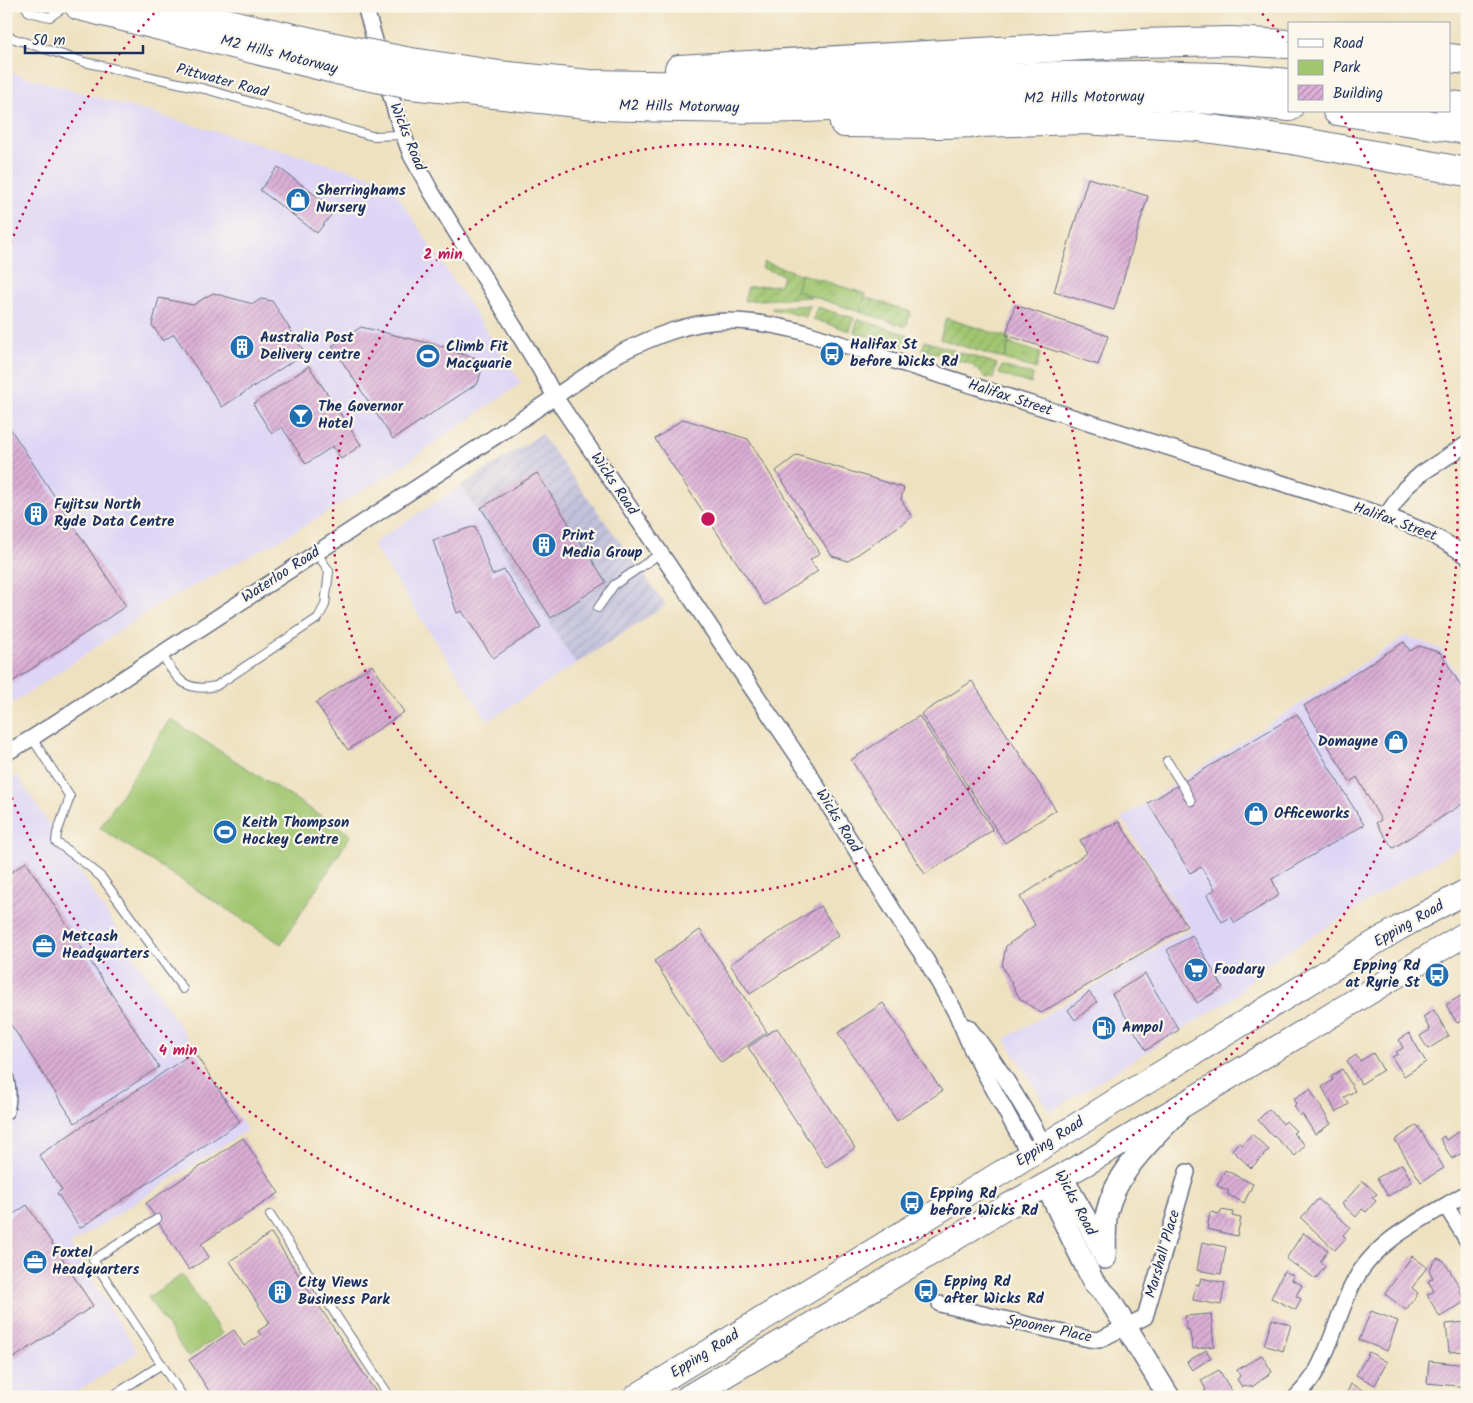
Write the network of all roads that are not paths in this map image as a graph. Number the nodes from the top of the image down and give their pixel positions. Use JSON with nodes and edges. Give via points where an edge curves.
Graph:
{"nodes":[{"id":1,"x":25,"y":6,"type":"edge"},
{"id":2,"x":66,"y":6,"type":"edge"},
{"id":3,"x":79,"y":6,"type":"edge"},
{"id":4,"x":163,"y":6,"type":"edge"},
{"id":5,"x":365,"y":6,"type":"edge"},
{"id":6,"x":6,"y":36,"type":"edge"},
{"id":7,"x":1288,"y":44,"type":"edge"},
{"id":8,"x":333,"y":58,"type":"junction"},
{"id":9,"x":1450,"y":58,"type":"edge"},
{"id":10,"x":1467,"y":60,"type":"edge"},
{"id":11,"x":408,"y":73,"type":"junction"},
{"id":12,"x":1288,"y":83,"type":"edge"},
{"id":13,"x":589,"y":84,"type":"junction"},
{"id":14,"x":1450,"y":105,"type":"edge"},
{"id":15,"x":636,"y":107,"type":"junction"},
{"id":16,"x":1288,"y":107,"type":"edge"},
{"id":17,"x":1467,"y":107,"type":"edge"},
{"id":18,"x":1344,"y":112,"type":"edge"},
{"id":19,"x":1467,"y":130,"type":"edge"},
{"id":20,"x":404,"y":135,"type":"junction"},
{"id":21,"x":1467,"y":172,"type":"edge"},
{"id":22,"x":555,"y":397,"type":"junction"},
{"id":23,"x":1467,"y":444,"type":"edge"},
{"id":24,"x":1386,"y":516,"type":"junction"},
{"id":25,"x":316,"y":552,"type":"junction"},
{"id":26,"x":661,"y":554,"type":"junction"},
{"id":27,"x":1467,"y":556,"type":"edge"},
{"id":28,"x":598,"y":608,"type":"dead end"},
{"id":29,"x":162,"y":654,"type":"junction"},
{"id":30,"x":32,"y":738,"type":"junction"},
{"id":31,"x":6,"y":753,"type":"edge"},
{"id":32,"x":1167,"y":761,"type":"dead end"},
{"id":33,"x":1191,"y":801,"type":"dead end"},
{"id":34,"x":1467,"y":891,"type":"edge"},
{"id":35,"x":1467,"y":933,"type":"edge"},
{"id":36,"x":183,"y":989,"type":"dead end"},
{"id":37,"x":6,"y":1079,"type":"edge"},
{"id":38,"x":1188,"y":1102,"type":"junction"},
{"id":39,"x":6,"y":1111,"type":"edge"},
{"id":40,"x":1037,"y":1150,"type":"junction"},
{"id":41,"x":1187,"y":1172,"type":"dead end"},
{"id":42,"x":1054,"y":1181,"type":"junction"},
{"id":43,"x":1467,"y":1193,"type":"edge"},
{"id":44,"x":1446,"y":1206,"type":"junction"},
{"id":45,"x":270,"y":1215,"type":"dead end"},
{"id":46,"x":156,"y":1219,"type":"dead end"},
{"id":47,"x":1467,"y":1240,"type":"edge"},
{"id":48,"x":1105,"y":1258,"type":"junction"},
{"id":49,"x":1108,"y":1297,"type":"junction"},
{"id":50,"x":940,"y":1304,"type":"dead end"},
{"id":51,"x":1126,"y":1325,"type":"junction"},
{"id":52,"x":162,"y":1364,"type":"junction"},
{"id":53,"x":701,"y":1390,"type":"edge"},
{"id":54,"x":111,"y":1397,"type":"edge"},
{"id":55,"x":183,"y":1397,"type":"edge"},
{"id":56,"x":390,"y":1397,"type":"edge"},
{"id":57,"x":635,"y":1397,"type":"edge"},
{"id":58,"x":688,"y":1397,"type":"edge"},
{"id":59,"x":1169,"y":1397,"type":"edge"},
{"id":60,"x":1296,"y":1397,"type":"edge"}],
"edges":[{"from":1,"to":2,"type":"lane","via":[[29,12],[50,17]]},
{"from":3,"to":8,"type":"highway","name":"M2 Hills Motorway"},
{"from":4,"to":8,"type":"highway","name":"M2 Hills Motorway","via":[[244,28]]},
{"from":5,"to":20,"type":"street","name":"Wicks Road"},
{"from":6,"to":20,"type":"lane","name":"Pittwater Road","via":[[84,62],[206,89],[372,136]]},
{"from":7,"to":13,"type":"highway","via":[[1139,44],[636,71]]},
{"from":8,"to":11,"type":"highway","name":"M2 Hills Motorway","bridge":true},
{"from":9,"to":10,"type":"highway"},
{"from":11,"to":13,"type":"highway","name":"M2 Hills Motorway","via":[[499,75]]},
{"from":11,"to":15,"type":"highway","name":"M2 Hills Motorway","via":[[605,106]]},
{"from":12,"to":13,"type":"highway","name":"M2 Hills Motorway","via":[[1134,75],[761,87]]},
{"from":14,"to":17,"type":"highway"},
{"from":15,"to":16,"type":"highway","name":"M2 Hills Motorway","via":[[797,108],[1124,96]]},
{"from":15,"to":21,"type":"highway","via":[[729,123],[940,124],[1084,120],[1197,127],[1292,140]]},
{"from":18,"to":19,"type":"highway"},
{"from":20,"to":22,"type":"street","name":"Wicks Road","via":[[432,193]]},
{"from":22,"to":24,"type":"street","name":"Halifax Street","via":[[618,354],[646,340],[705,324],[730,321],[767,324],[803,332]]},
{"from":22,"to":25,"type":"street","name":"Waterloo Road"},
{"from":22,"to":26,"type":"street","name":"Wicks Road"},
{"from":23,"to":24,"type":"street","via":[[1416,478]]},
{"from":24,"to":27,"type":"street","name":"Halifax Street","via":[[1444,540]]},
{"from":25,"to":29,"type":"street","name":"Waterloo Road"},
{"from":25,"to":29,"type":"lane","via":[[329,571],[326,605],[318,618],[216,686],[202,689],[179,680]]},
{"from":26,"to":28,"type":"lane","via":[[614,586]]},
{"from":26,"to":40,"type":"street","name":"Wicks Road","via":[[821,793],[926,960],[957,1015],[972,1050]]},
{"from":29,"to":30,"type":"street","name":"Waterloo Road"},
{"from":30,"to":31,"type":"street","name":"Waterloo Road"},
{"from":30,"to":36,"type":"lane","via":[[70,797],[56,842],[102,878]]},
{"from":32,"to":33,"type":"lane"},
{"from":34,"to":40,"type":"main road","name":"Epping Road","via":[[1399,928]]},
{"from":35,"to":38,"type":"main road","name":"Epping Road"},
{"from":37,"to":39,"type":"street","via":[[9,1094]]},
{"from":38,"to":42,"type":"main road","name":"Epping Road"},
{"from":38,"to":48,"type":"main road","via":[[1117,1185],[1106,1219]]},
{"from":40,"to":42,"type":"main road","name":"Wicks Road"},
{"from":40,"to":57,"type":"main road","name":"Epping Road"},
{"from":41,"to":51,"type":"street","name":"Marshall Place","via":[[1145,1317]]},
{"from":42,"to":48,"type":"main road","name":"Wicks Road","via":[[1080,1208]]},
{"from":42,"to":49,"type":"main road","name":"Wicks Road","via":[[1094,1283]]},
{"from":42,"to":53,"type":"main road","name":"Epping Road"},
{"from":43,"to":44,"type":"street"},
{"from":44,"to":47,"type":"street"},
{"from":44,"to":60,"type":"street","via":[[1391,1239],[1365,1265],[1354,1281],[1317,1371]]},
{"from":45,"to":56,"type":"lane"},
{"from":46,"to":52,"type":"lane","via":[[93,1260]]},
{"from":48,"to":49,"type":"main road","name":"Wicks Road"},
{"from":49,"to":51,"type":"main road","name":"Wicks Road"},
{"from":50,"to":51,"type":"street","name":"Spooner Place","via":[[1089,1339],[1099,1340]]},
{"from":51,"to":59,"type":"main road","name":"Wicks Road"},
{"from":52,"to":54,"type":"lane"},
{"from":52,"to":55,"type":"lane"},
{"from":53,"to":58,"type":"main road","name":"Epping Road"}]}
